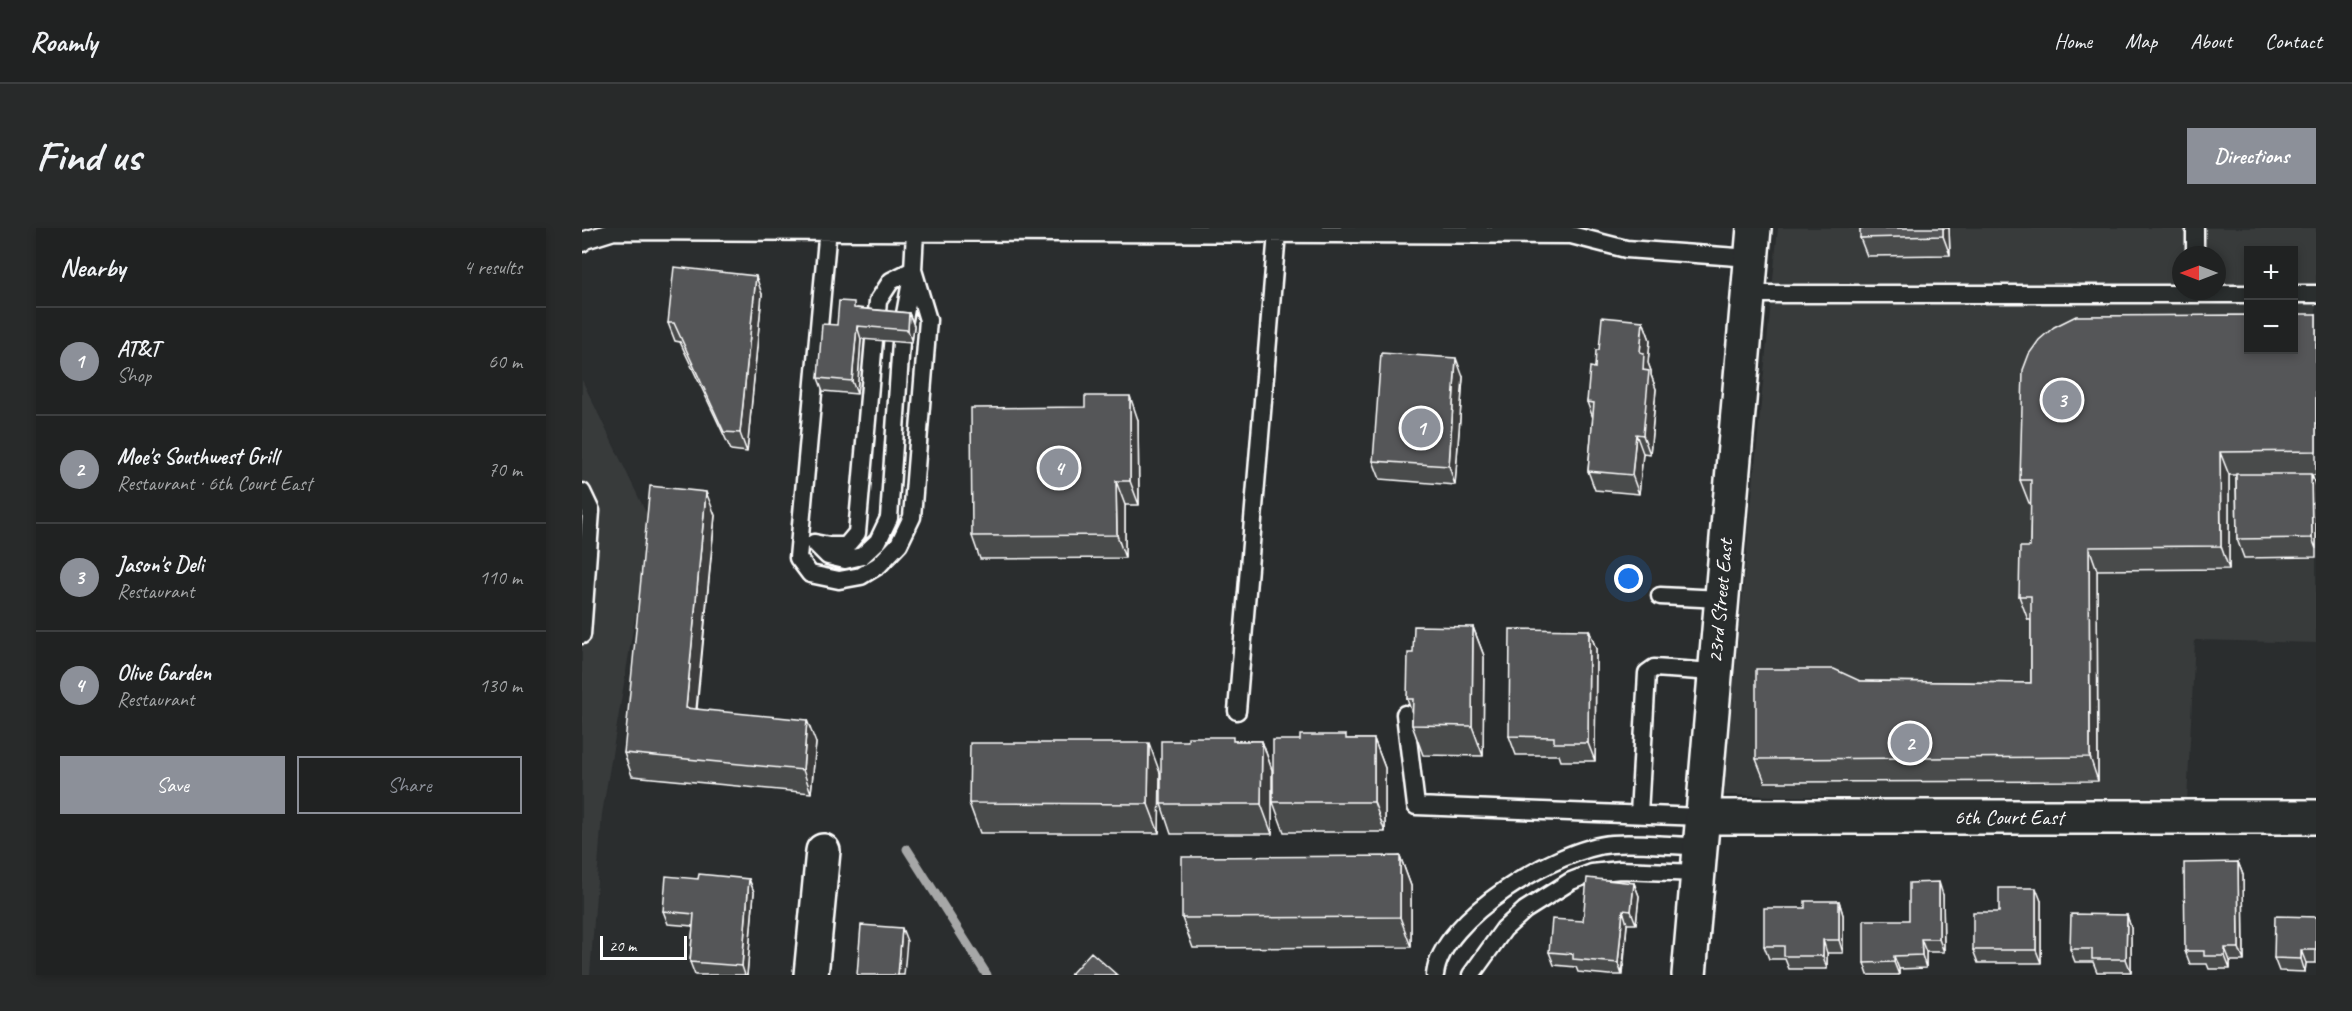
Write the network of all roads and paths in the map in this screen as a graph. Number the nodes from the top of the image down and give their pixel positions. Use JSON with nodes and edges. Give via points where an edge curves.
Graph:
{"nodes":[{"id":1,"x":2195,"y":228,"type":"edge"},
{"id":2,"x":827,"y":229,"type":"edge"},
{"id":3,"x":915,"y":232,"type":"junction"},
{"id":4,"x":1277,"y":233,"type":"junction"},
{"id":5,"x":582,"y":243,"type":"edge"},
{"id":6,"x":1752,"y":243,"type":"edge"},
{"id":7,"x":2195,"y":246,"type":"edge"},
{"id":8,"x":914,"y":270,"type":"junction"},
{"id":9,"x":2172,"y":293,"type":"edge"},
{"id":10,"x":1748,"y":294,"type":"junction"},
{"id":11,"x":2226,"y":294,"type":"edge"},
{"id":12,"x":2244,"y":294,"type":"edge"},
{"id":13,"x":2298,"y":294,"type":"edge"},
{"id":14,"x":2316,"y":294,"type":"edge"},
{"id":15,"x":876,"y":323,"type":"edge"},
{"id":16,"x":903,"y":325,"type":"edge"},
{"id":17,"x":874,"y":340,"type":"edge"},
{"id":18,"x":901,"y":342,"type":"edge"},
{"id":19,"x":582,"y":492,"type":"edge"},
{"id":20,"x":801,"y":522,"type":"junction"},
{"id":21,"x":815,"y":543,"type":"junction"},
{"id":22,"x":1660,"y":596,"type":"dead end"},
{"id":23,"x":1721,"y":599,"type":"junction"},
{"id":24,"x":582,"y":635,"type":"edge"},
{"id":25,"x":1714,"y":672,"type":"junction"},
{"id":26,"x":1237,"y":711,"type":"dead end"},
{"id":27,"x":1405,"y":714,"type":"edge"},
{"id":28,"x":1638,"y":814,"type":"junction"},
{"id":29,"x":2316,"y":817,"type":"edge"},
{"id":30,"x":1699,"y":845,"type":"junction"},
{"id":31,"x":823,"y":851,"type":"dead end"},
{"id":32,"x":811,"y":975,"type":"edge"},
{"id":33,"x":1435,"y":975,"type":"edge"},
{"id":34,"x":1472,"y":975,"type":"edge"},
{"id":35,"x":1689,"y":975,"type":"edge"}],
"edges":[{"from":1,"to":7,"type":"lane"},
{"from":2,"to":3,"type":"lane"},
{"from":2,"to":5,"type":"lane","via":[[614,231]]},
{"from":2,"to":20,"type":"lane"},
{"from":3,"to":4,"type":"lane"},
{"from":3,"to":8,"type":"lane"},
{"from":4,"to":6,"type":"lane","via":[[1571,235],[1626,249]]},
{"from":4,"to":26,"type":"lane"},
{"from":6,"to":10,"type":"street","name":"23rd Street East"},
{"from":8,"to":15,"type":"lane","via":[[891,281],[879,301]]},
{"from":8,"to":16,"type":"lane"},
{"from":8,"to":20,"type":"lane","via":[[928,320],[912,517],[899,544],[879,565],[861,576],[839,580],[810,574],[798,558]]},
{"from":9,"to":10,"type":"lane"},
{"from":10,"to":23,"type":"street","name":"23rd Street East"},
{"from":11,"to":12,"type":"lane"},
{"from":13,"to":14,"type":"lane"},
{"from":17,"to":21,"type":"lane","via":[[857,533],[846,546]]},
{"from":18,"to":21,"type":"lane","via":[[889,519],[879,541],[862,556],[845,560],[828,556]]},
{"from":19,"to":24,"type":"lane","via":[[591,511]]},
{"from":20,"to":21,"type":"lane"},
{"from":22,"to":23,"type":"lane"},
{"from":23,"to":25,"type":"street","name":"23rd Street East"},
{"from":25,"to":28,"type":"lane","via":[[1654,668],[1647,673]]},
{"from":25,"to":30,"type":"street","name":"23rd Street East"},
{"from":27,"to":28,"type":"lane","via":[[1416,806]]},
{"from":28,"to":30,"type":"lane"},
{"from":29,"to":30,"type":"street","name":"6th Court East"},
{"from":30,"to":33,"type":"lane","via":[[1610,844],[1552,863],[1512,884],[1468,919],[1443,951]]},
{"from":30,"to":34,"type":"lane","via":[[1571,881],[1525,910],[1504,929]]},
{"from":30,"to":35,"type":"street","name":"23rd Street East"},
{"from":31,"to":32,"type":"street"}]}
